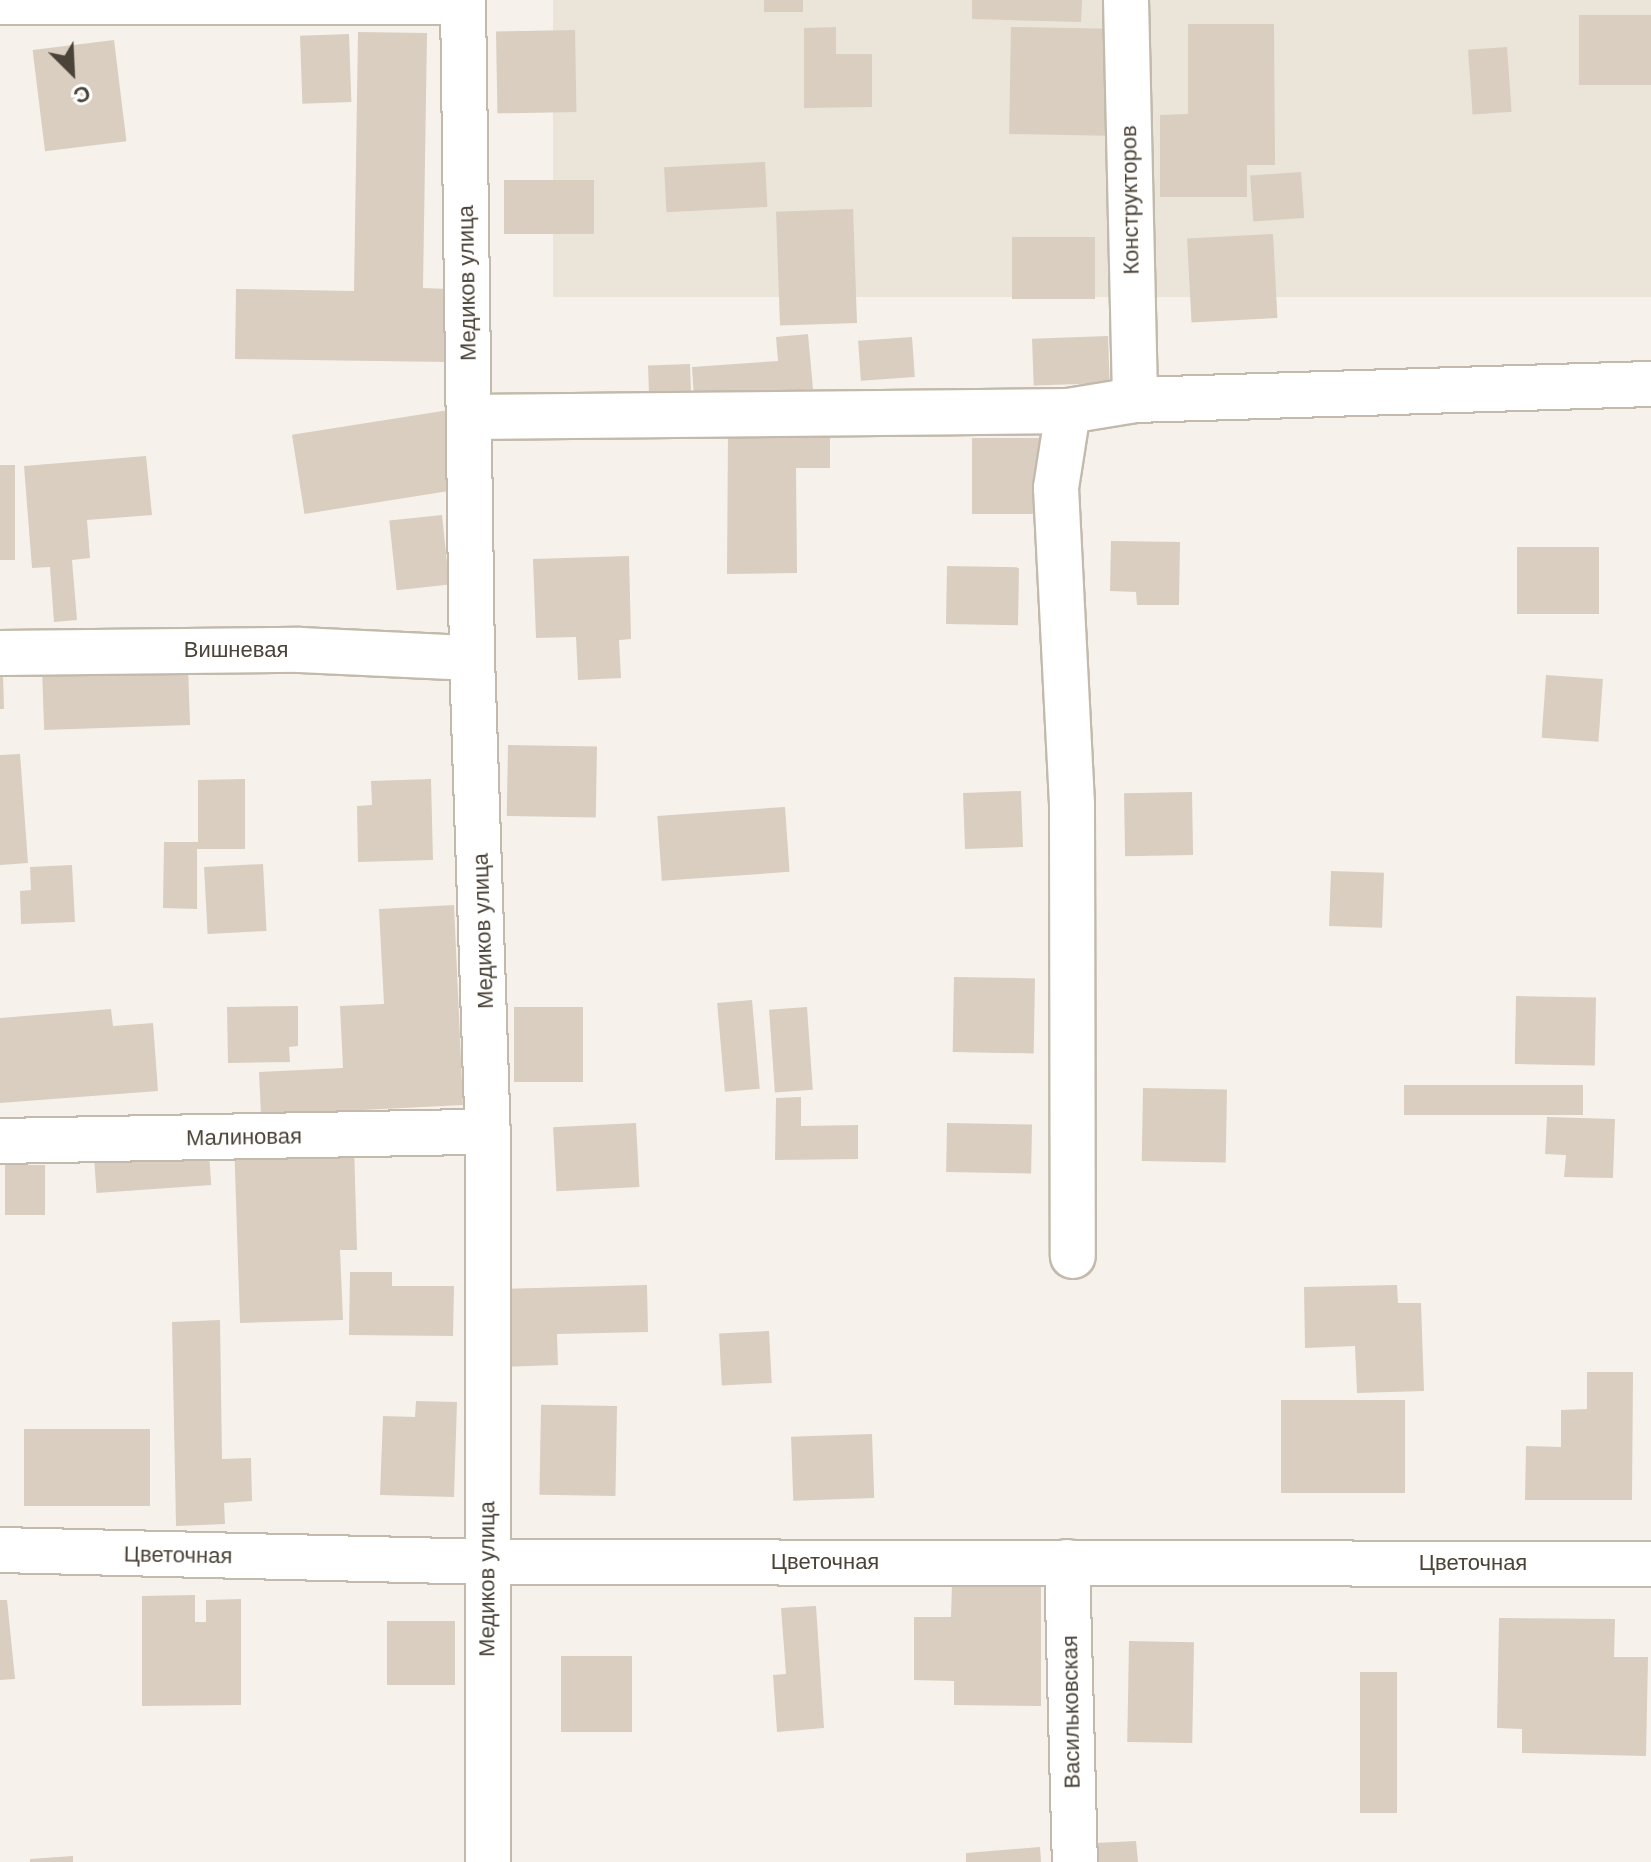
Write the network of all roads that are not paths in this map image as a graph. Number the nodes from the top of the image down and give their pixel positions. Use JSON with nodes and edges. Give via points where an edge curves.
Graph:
{"nodes":[{"id":1,"x":1126,"y":0,"type":"edge"},
{"id":2,"x":463,"y":1,"type":"edge"},
{"id":3,"x":0,"y":2,"type":"edge"},
{"id":4,"x":1651,"y":384,"type":"edge"},
{"id":5,"x":1135,"y":400,"type":"junction"},
{"id":6,"x":1068,"y":411,"type":"junction"},
{"id":7,"x":469,"y":417,"type":"junction"},
{"id":8,"x":0,"y":653,"type":"edge"},
{"id":9,"x":472,"y":658,"type":"junction"},
{"id":10,"x":488,"y":1132,"type":"junction"},
{"id":11,"x":0,"y":1141,"type":"edge"},
{"id":12,"x":1073,"y":1256,"type":"dead end"},
{"id":13,"x":0,"y":1550,"type":"edge"},
{"id":14,"x":487,"y":1562,"type":"junction"},
{"id":15,"x":1067,"y":1562,"type":"junction"},
{"id":16,"x":1651,"y":1564,"type":"edge"},
{"id":17,"x":488,"y":1862,"type":"edge"},
{"id":18,"x":1075,"y":1862,"type":"edge"}],
"edges":[{"from":1,"to":5,"type":"street","name":"Конструкторов"},
{"from":2,"to":3,"type":"street"},
{"from":2,"to":7,"type":"street","name":"Медиков улица"},
{"from":4,"to":5,"type":"street"},
{"from":5,"to":6,"type":"street"},
{"from":6,"to":7,"type":"street"},
{"from":6,"to":12,"type":"street","via":[[1056,488],[1072,806]]},
{"from":7,"to":9,"type":"street","name":"Медиков улица"},
{"from":8,"to":9,"type":"street","name":"Вишневая","via":[[300,650]]},
{"from":9,"to":10,"type":"street","name":"Медиков улица"},
{"from":10,"to":11,"type":"street","name":"Малиновая"},
{"from":10,"to":14,"type":"street","name":"Медиков улица"},
{"from":13,"to":14,"type":"street","name":"Цветочная"},
{"from":14,"to":15,"type":"street","name":"Цветочная"},
{"from":14,"to":17,"type":"street","name":"Медиков улица"},
{"from":15,"to":16,"type":"street","name":"Цветочная"},
{"from":15,"to":18,"type":"street","name":"Васильковская"}]}
